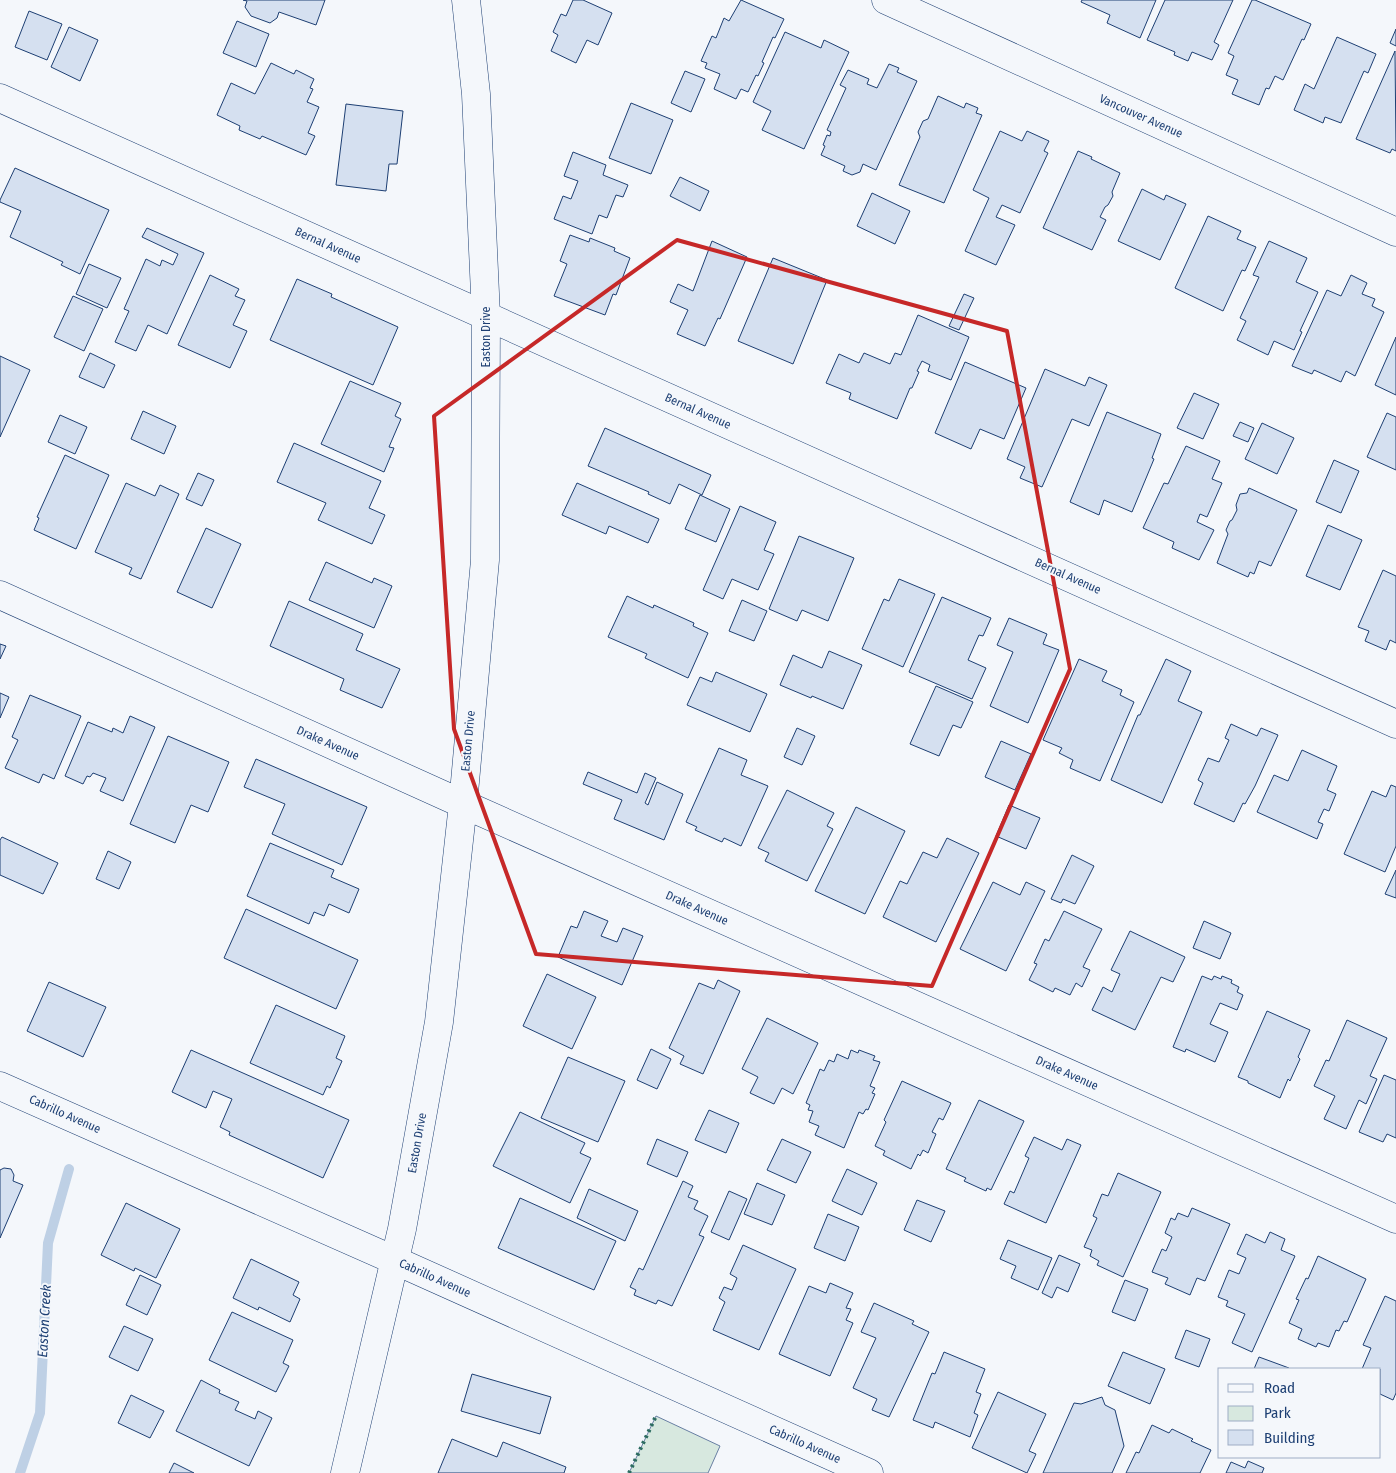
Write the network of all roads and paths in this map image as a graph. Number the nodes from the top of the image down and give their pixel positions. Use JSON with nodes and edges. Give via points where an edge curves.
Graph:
{"nodes":[{"id":1,"x":466,"y":0,"type":"edge"},
{"id":2,"x":886,"y":0,"type":"edge"},
{"id":3,"x":0,"y":98,"type":"edge"},
{"id":4,"x":1396,"y":232,"type":"edge"},
{"id":5,"x":486,"y":316,"type":"junction"},
{"id":6,"x":0,"y":595,"type":"edge"},
{"id":7,"x":1396,"y":724,"type":"edge"},
{"id":8,"x":463,"y":804,"type":"junction"},
{"id":9,"x":0,"y":1086,"type":"edge"},
{"id":10,"x":1396,"y":1219,"type":"edge"},
{"id":11,"x":394,"y":1260,"type":"junction"},
{"id":12,"x":345,"y":1473,"type":"edge"},
{"id":13,"x":869,"y":1473,"type":"edge"}],
"edges":[{"from":1,"to":5,"type":"street","name":"Easton Drive","via":[[476,94]]},
{"from":2,"to":4,"type":"street","name":"Vancouver Avenue"},
{"from":3,"to":5,"type":"street","name":"Bernal Avenue"},
{"from":5,"to":7,"type":"street","name":"Bernal Avenue"},
{"from":5,"to":8,"type":"street","name":"Easton Drive","via":[[485,560]]},
{"from":6,"to":8,"type":"street","name":"Drake Avenue"},
{"from":8,"to":10,"type":"street","name":"Drake Avenue"},
{"from":8,"to":11,"type":"street","name":"Easton Drive","via":[[439,1022]]},
{"from":9,"to":11,"type":"street","name":"Cabrillo Avenue"},
{"from":11,"to":12,"type":"street","name":"Easton Drive"},
{"from":11,"to":13,"type":"street","name":"Cabrillo Avenue"}]}
